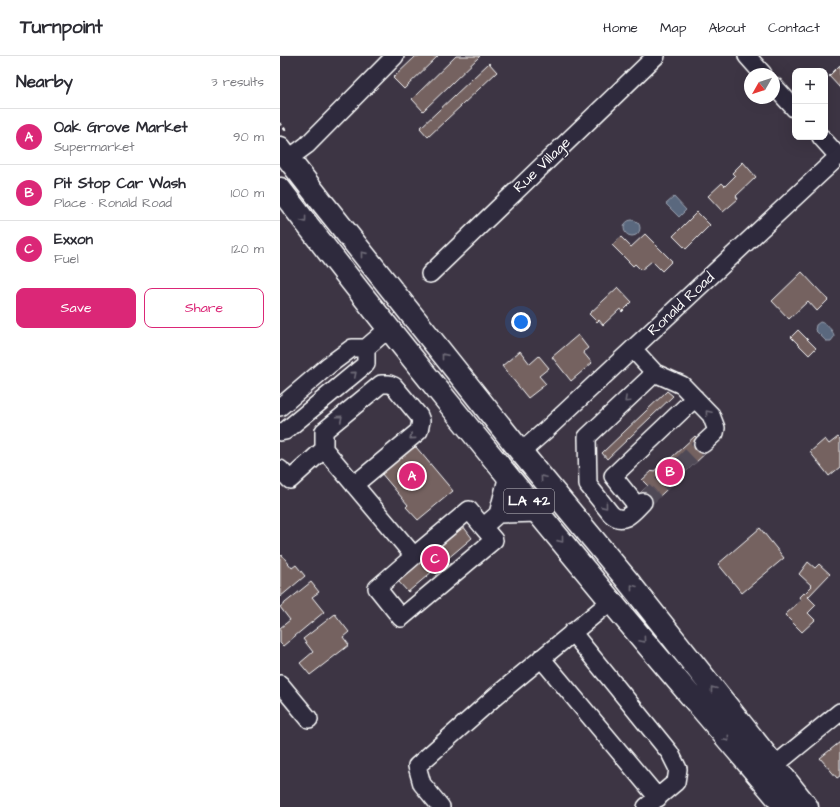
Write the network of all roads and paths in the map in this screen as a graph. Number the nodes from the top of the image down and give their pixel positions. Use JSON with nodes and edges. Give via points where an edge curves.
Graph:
{"nodes":[{"id":1,"x":396,"y":56,"type":"edge"},
{"id":2,"x":656,"y":56,"type":"edge"},
{"id":3,"x":747,"y":56,"type":"edge"},
{"id":4,"x":758,"y":68,"type":"edge"},
{"id":5,"x":780,"y":93,"type":"edge"},
{"id":6,"x":792,"y":106,"type":"edge"},
{"id":7,"x":824,"y":140,"type":"edge"},
{"id":8,"x":839,"y":156,"type":"edge"},
{"id":9,"x":283,"y":157,"type":"edge"},
{"id":10,"x":280,"y":189,"type":"edge"},
{"id":11,"x":430,"y":274,"type":"dead end"},
{"id":12,"x":388,"y":329,"type":"junction"},
{"id":13,"x":366,"y":348,"type":"junction"},
{"id":14,"x":633,"y":349,"type":"junction"},
{"id":15,"x":655,"y":373,"type":"junction"},
{"id":16,"x":313,"y":379,"type":"junction"},
{"id":17,"x":327,"y":396,"type":"junction"},
{"id":18,"x":695,"y":398,"type":"junction"},
{"id":19,"x":280,"y":407,"type":"edge"},
{"id":20,"x":280,"y":432,"type":"edge"},
{"id":21,"x":703,"y":444,"type":"tunnel mouth"},
{"id":22,"x":324,"y":449,"type":"junction"},
{"id":23,"x":521,"y":452,"type":"junction"},
{"id":24,"x":280,"y":469,"type":"edge"},
{"id":25,"x":508,"y":475,"type":"junction"},
{"id":26,"x":354,"y":485,"type":"junction"},
{"id":27,"x":539,"y":513,"type":"junction"},
{"id":28,"x":498,"y":514,"type":"junction"},
{"id":29,"x":483,"y":527,"type":"junction"},
{"id":30,"x":414,"y":556,"type":"junction"},
{"id":31,"x":610,"y":600,"type":"junction"},
{"id":32,"x":572,"y":632,"type":"junction"},
{"id":33,"x":541,"y":658,"type":"junction"},
{"id":34,"x":280,"y":684,"type":"edge"},
{"id":35,"x":840,"y":712,"type":"edge"},
{"id":36,"x":309,"y":719,"type":"dead end"},
{"id":37,"x":774,"y":766,"type":"junction"},
{"id":38,"x":652,"y":802,"type":"edge"},
{"id":39,"x":441,"y":807,"type":"edge"},
{"id":40,"x":785,"y":807,"type":"edge"},
{"id":41,"x":807,"y":807,"type":"edge"}],
"edges":[{"from":1,"to":9,"type":"street","via":[[307,145]]},
{"from":2,"to":11,"type":"street","name":"Rue Village"},
{"from":3,"to":4,"type":"street"},
{"from":5,"to":6,"type":"street"},
{"from":7,"to":8,"type":"street"},
{"from":8,"to":14,"type":"street","name":"Ronald Road"},
{"from":23,"to":9,"type":"main road","number":"LA 42","one_way":true},
{"from":10,"to":12,"type":"main road","number":"LA 42","one_way":true},
{"from":12,"to":13,"type":"street"},
{"from":12,"to":23,"type":"main road","via":[[431,362],[504,451],[510,454]]},
{"from":12,"to":25,"type":"main road","number":"LA 42"},
{"from":13,"to":16,"type":"street","via":[[352,348]]},
{"from":17,"to":13,"type":"street","one_way":true,"via":[[366,364]]},
{"from":14,"to":15,"type":"street"},
{"from":14,"to":23,"type":"street","name":"Ronald Road"},
{"from":15,"to":18,"type":"street","via":[[682,385]]},
{"from":15,"to":18,"type":"street","one_way":true,"via":[[587,438],[588,485],[615,518],[626,518],[640,505],[613,476]]},
{"from":16,"to":17,"type":"street"},
{"from":16,"to":19,"type":"street"},
{"from":17,"to":20,"type":"street","via":[[285,431]]},
{"from":21,"to":18,"type":"street","one_way":true,"via":[[715,433],[716,428],[711,415]]},
{"from":22,"to":24,"type":"street","via":[[290,480]]},
{"from":22,"to":26,"type":"street"},
{"from":22,"to":26,"type":"street","one_way":true,"via":[[324,430],[381,384],[394,386],[419,416],[419,431]]},
{"from":37,"to":23,"type":"main road","number":"LA 42","one_way":true,"via":[[627,580]]},
{"from":25,"to":27,"type":"main road","number":"LA 42"},
{"from":25,"to":28,"type":"street"},
{"from":26,"to":30,"type":"street"},
{"from":27,"to":28,"type":"street"},
{"from":27,"to":31,"type":"main road","number":"LA 42","one_way":true},
{"from":28,"to":29,"type":"street"},
{"from":29,"to":30,"type":"street","via":[[469,510]]},
{"from":29,"to":30,"type":"street","via":[[494,540],[401,618],[377,588]]},
{"from":31,"to":32,"type":"street"},
{"from":31,"to":40,"type":"main road","number":"LA 42","one_way":true},
{"from":32,"to":33,"type":"street"},
{"from":32,"to":38,"type":"street","via":[[670,753],[678,769],[676,782]]},
{"from":33,"to":38,"type":"street"},
{"from":33,"to":39,"type":"street","via":[[416,766],[422,784]]},
{"from":34,"to":36,"type":"street"},
{"from":35,"to":37,"type":"street"},
{"from":37,"to":41,"type":"main road","number":"LA 42"}]}
